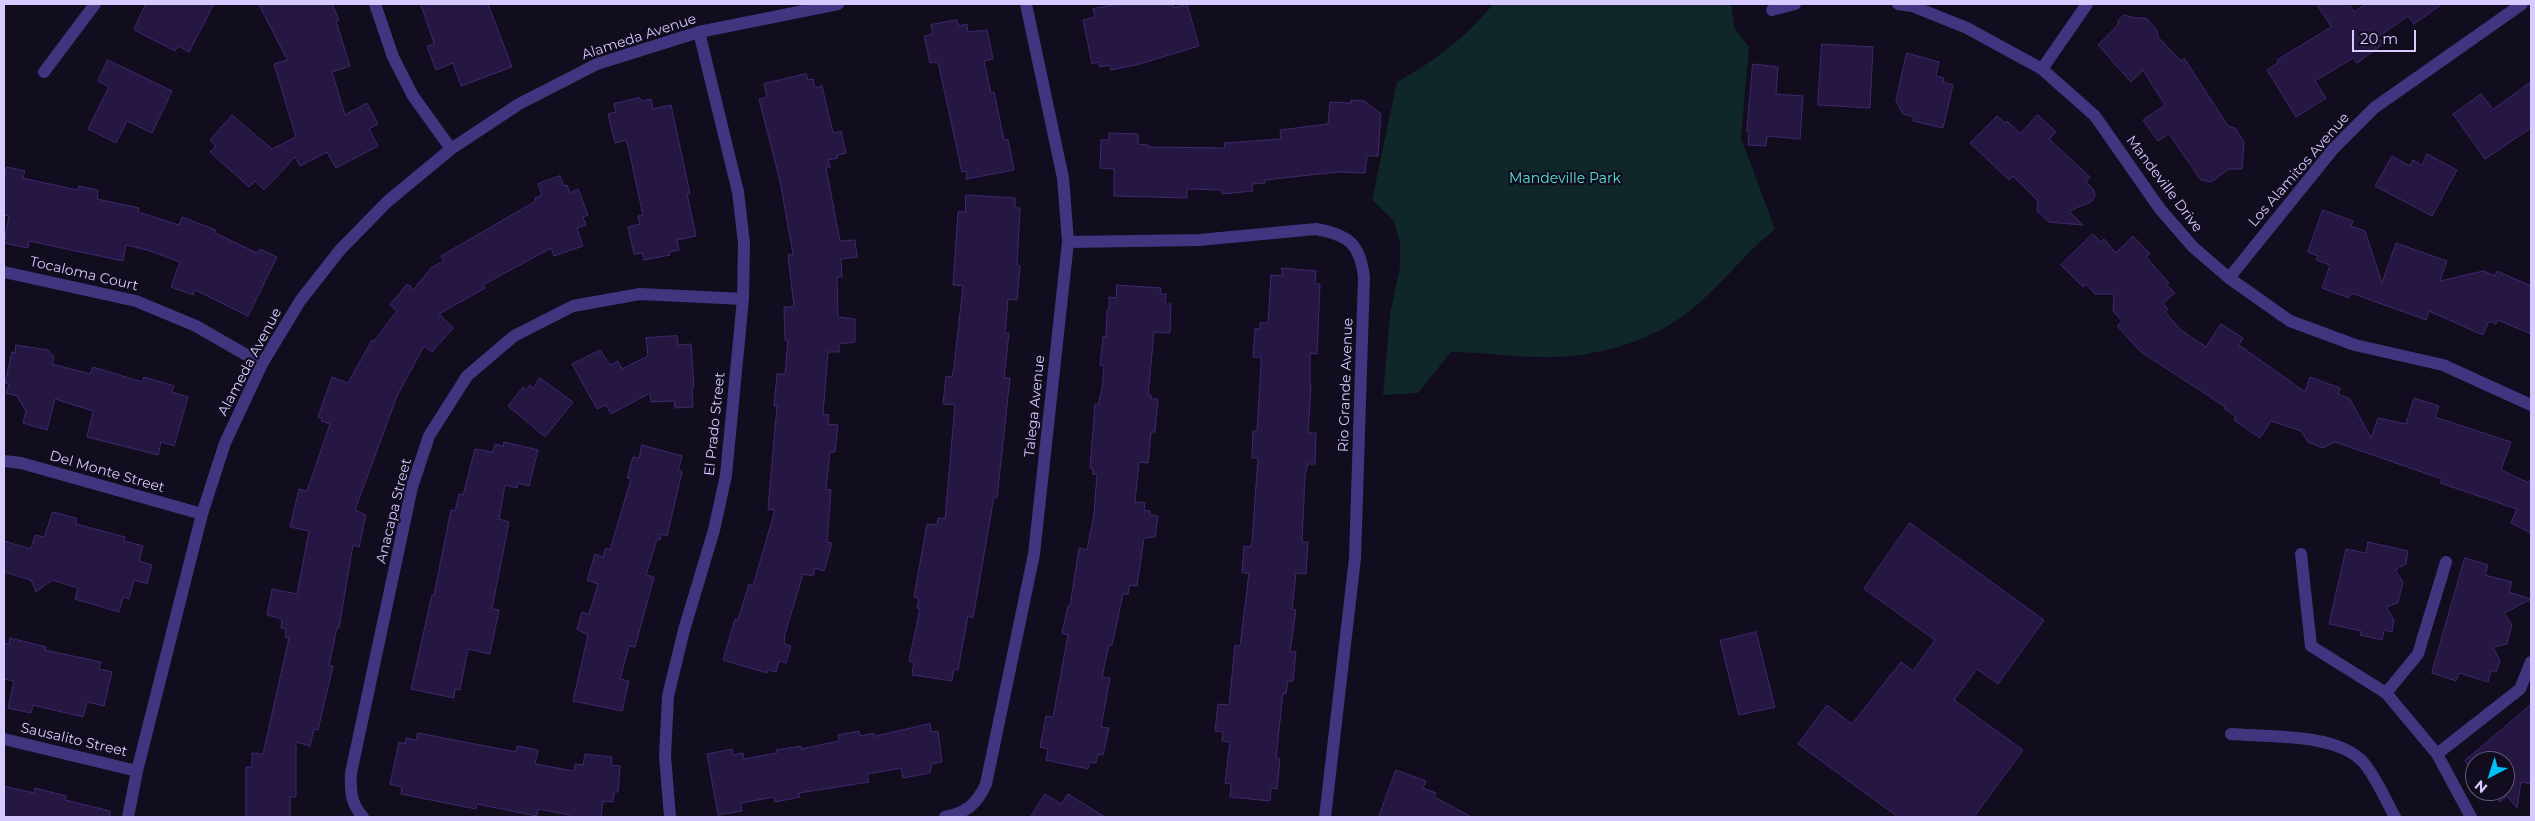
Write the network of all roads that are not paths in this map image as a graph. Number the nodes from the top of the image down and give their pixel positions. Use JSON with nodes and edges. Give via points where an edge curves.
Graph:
{"nodes":[{"id":1,"x":96,"y":4,"type":"edge"},
{"id":2,"x":375,"y":4,"type":"edge"},
{"id":3,"x":838,"y":4,"type":"edge"},
{"id":4,"x":1026,"y":4,"type":"edge"},
{"id":5,"x":1795,"y":4,"type":"edge"},
{"id":6,"x":1898,"y":4,"type":"edge"},
{"id":7,"x":2087,"y":4,"type":"edge"},
{"id":8,"x":2522,"y":4,"type":"edge"},
{"id":9,"x":1772,"y":10,"type":"dead end"},
{"id":10,"x":698,"y":32,"type":"junction"},
{"id":11,"x":2042,"y":68,"type":"junction"},
{"id":12,"x":44,"y":72,"type":"dead end"},
{"id":13,"x":451,"y":149,"type":"junction"},
{"id":14,"x":1068,"y":242,"type":"junction"},
{"id":15,"x":4,"y":272,"type":"edge"},
{"id":16,"x":2229,"y":278,"type":"junction"},
{"id":17,"x":743,"y":299,"type":"junction"},
{"id":18,"x":262,"y":364,"type":"junction"},
{"id":19,"x":2531,"y":405,"type":"edge"},
{"id":20,"x":4,"y":461,"type":"edge"},
{"id":21,"x":202,"y":514,"type":"junction"},
{"id":22,"x":2301,"y":554,"type":"dead end"},
{"id":23,"x":2446,"y":562,"type":"dead end"},
{"id":24,"x":2531,"y":662,"type":"edge"},
{"id":25,"x":2386,"y":693,"type":"junction"},
{"id":26,"x":2231,"y":734,"type":"dead end"},
{"id":27,"x":4,"y":739,"type":"edge"},
{"id":28,"x":2437,"y":754,"type":"junction"},
{"id":29,"x":137,"y":771,"type":"junction"},
{"id":30,"x":359,"y":813,"type":"edge"},
{"id":31,"x":128,"y":817,"type":"edge"},
{"id":32,"x":670,"y":817,"type":"edge"},
{"id":33,"x":945,"y":817,"type":"edge"},
{"id":34,"x":1325,"y":817,"type":"edge"},
{"id":35,"x":2395,"y":817,"type":"edge"},
{"id":36,"x":2470,"y":817,"type":"edge"}],
"edges":[{"from":1,"to":12,"type":"street"},
{"from":2,"to":13,"type":"street","via":[[393,57],[413,96]]},
{"from":3,"to":10,"type":"street","name":"Alameda Avenue"},
{"from":4,"to":14,"type":"street","name":"Talega Avenue","via":[[1063,178]]},
{"from":5,"to":9,"type":"street"},
{"from":6,"to":11,"type":"street","name":"Mandeville Drive","via":[[1912,6],[1967,28]]},
{"from":7,"to":11,"type":"street"},
{"from":8,"to":16,"type":"street","name":"Los Alamitos Avenue","via":[[2374,108],[2334,148]]},
{"from":10,"to":13,"type":"street","name":"Alameda Avenue","via":[[597,64],[519,104]]},
{"from":10,"to":17,"type":"street","name":"El Prado Street","via":[[738,192],[744,243]]},
{"from":11,"to":16,"type":"street","name":"Mandeville Drive","via":[[2095,116],[2160,209],[2193,247]]},
{"from":13,"to":18,"type":"street","name":"Alameda Avenue","via":[[388,201],[340,250],[300,301]]},
{"from":14,"to":33,"type":"street","name":"Talega Avenue","via":[[1034,554],[986,784],[972,806],[959,814]]},
{"from":14,"to":34,"type":"street","name":"Rio Grande Avenue","via":[[1199,240],[1316,228],[1351,241],[1362,256],[1355,558]]},
{"from":15,"to":18,"type":"street","name":"Tocaloma Court","via":[[136,301],[196,326]]},
{"from":16,"to":19,"type":"street","name":"Mandeville Drive","via":[[2290,321],[2355,345],[2443,365]]},
{"from":17,"to":30,"type":"street","name":"Anacapa Street","via":[[640,294],[573,306],[514,336],[466,376],[430,436],[412,487],[352,773],[350,791]]},
{"from":17,"to":32,"type":"street","name":"El Prado Street","via":[[726,475],[668,696],[665,756]]},
{"from":18,"to":21,"type":"street","name":"Alameda Avenue","via":[[225,443]]},
{"from":20,"to":21,"type":"street","name":"Del Monte Street"},
{"from":21,"to":29,"type":"street","name":"Alameda Avenue"},
{"from":22,"to":25,"type":"street","via":[[2311,646]]},
{"from":23,"to":25,"type":"street","via":[[2418,654]]},
{"from":24,"to":28,"type":"street","via":[[2520,689]]},
{"from":25,"to":28,"type":"street"},
{"from":26,"to":35,"type":"street","via":[[2324,742],[2352,752],[2373,776]]},
{"from":27,"to":29,"type":"street","name":"Sausalito Street"},
{"from":28,"to":36,"type":"street"},
{"from":29,"to":31,"type":"street","name":"Alameda Avenue"}]}
